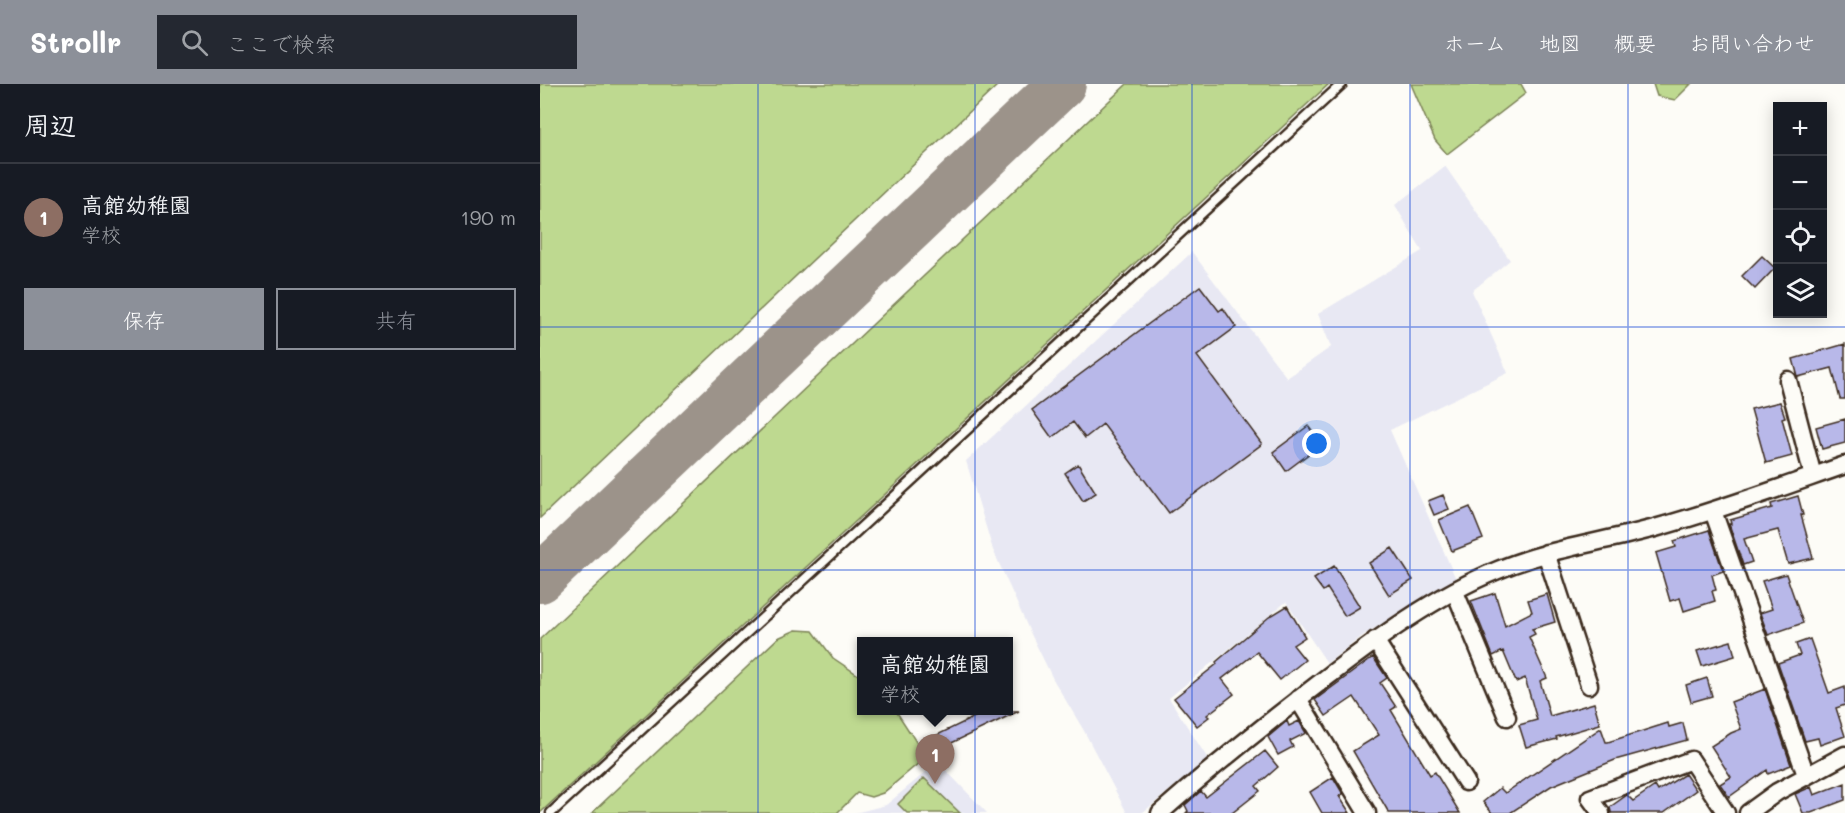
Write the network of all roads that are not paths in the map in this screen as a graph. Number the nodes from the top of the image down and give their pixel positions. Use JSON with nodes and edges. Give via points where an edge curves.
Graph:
{"nodes":[{"id":1,"x":1342,"y":84,"type":"edge"},
{"id":2,"x":1788,"y":380,"type":"dead end"},
{"id":3,"x":1845,"y":465,"type":"edge"},
{"id":4,"x":1813,"y":476,"type":"junction"},
{"id":5,"x":1713,"y":511,"type":"junction"},
{"id":6,"x":1546,"y":553,"type":"junction"},
{"id":7,"x":1455,"y":592,"type":"junction"},
{"id":8,"x":1376,"y":640,"type":"junction"},
{"id":9,"x":1589,"y":685,"type":"dead end"},
{"id":10,"x":1298,"y":699,"type":"junction"},
{"id":11,"x":1507,"y":717,"type":"dead end"},
{"id":12,"x":1845,"y":755,"type":"edge"},
{"id":13,"x":1806,"y":775,"type":"junction"},
{"id":14,"x":1466,"y":782,"type":"dead end"},
{"id":15,"x":551,"y":813,"type":"edge"},
{"id":16,"x":1160,"y":813,"type":"edge"},
{"id":17,"x":1367,"y":813,"type":"edge"},
{"id":18,"x":1600,"y":813,"type":"edge"},
{"id":19,"x":1726,"y":813,"type":"edge"},
{"id":20,"x":1748,"y":813,"type":"edge"}],
"edges":[{"from":1,"to":15,"type":"lane"},
{"from":2,"to":4,"type":"street"},
{"from":3,"to":4,"type":"street"},
{"from":4,"to":5,"type":"street"},
{"from":5,"to":6,"type":"street"},
{"from":5,"to":13,"type":"street"},
{"from":6,"to":7,"type":"street","via":[[1497,570]]},
{"from":6,"to":9,"type":"street"},
{"from":7,"to":8,"type":"street"},
{"from":7,"to":11,"type":"street"},
{"from":8,"to":10,"type":"street"},
{"from":8,"to":14,"type":"street"},
{"from":10,"to":16,"type":"street"},
{"from":10,"to":17,"type":"street"},
{"from":12,"to":13,"type":"street"},
{"from":13,"to":20,"type":"street"},
{"from":18,"to":19,"type":"street","via":[[1590,798],[1691,760]]}]}
